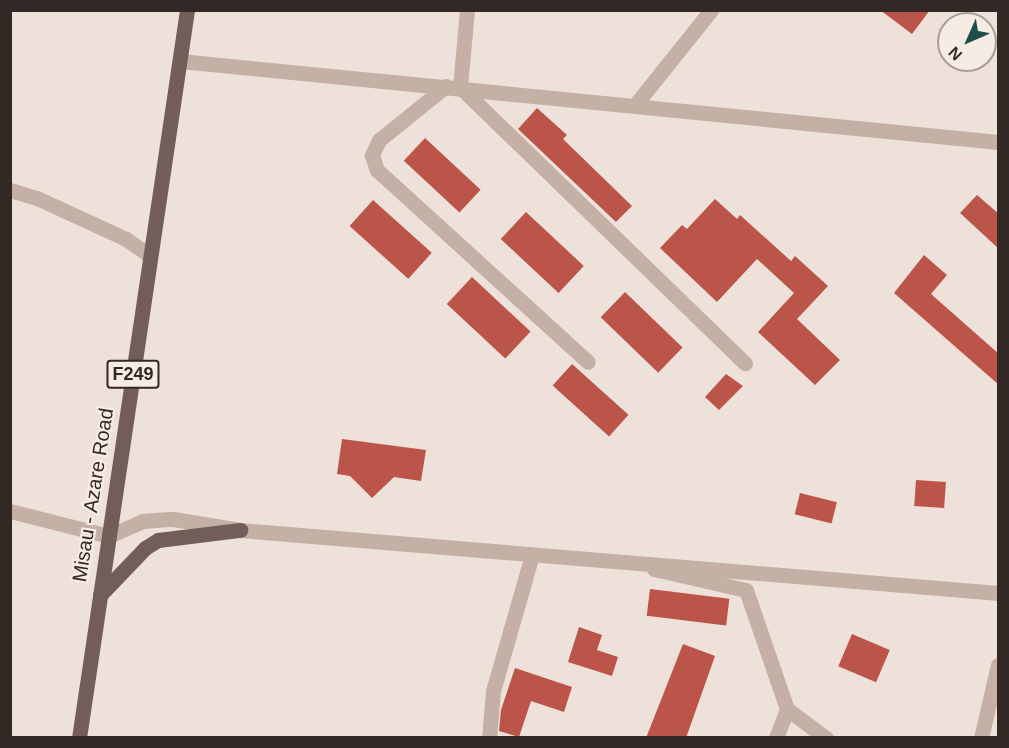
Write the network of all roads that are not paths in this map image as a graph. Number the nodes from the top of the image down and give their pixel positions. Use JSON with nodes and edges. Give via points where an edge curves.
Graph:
{"nodes":[{"id":1,"x":187,"y":10,"type":"edge"},
{"id":2,"x":468,"y":10,"type":"edge"},
{"id":3,"x":711,"y":10,"type":"edge"},
{"id":4,"x":180,"y":61,"type":"junction"},
{"id":5,"x":453,"y":87,"type":"junction"},
{"id":6,"x":635,"y":105,"type":"junction"},
{"id":7,"x":999,"y":142,"type":"edge"},
{"id":8,"x":10,"y":190,"type":"edge"},
{"id":9,"x":149,"y":255,"type":"junction"},
{"id":10,"x":588,"y":362,"type":"dead end"},
{"id":11,"x":745,"y":363,"type":"dead end"},
{"id":12,"x":10,"y":511,"type":"edge"},
{"id":13,"x":240,"y":530,"type":"junction"},
{"id":14,"x":109,"y":536,"type":"junction"},
{"id":15,"x":532,"y":555,"type":"junction"},
{"id":16,"x":628,"y":563,"type":"junction"},
{"id":17,"x":999,"y":593,"type":"edge"},
{"id":18,"x":100,"y":595,"type":"junction"},
{"id":19,"x":999,"y":665,"type":"edge"},
{"id":20,"x":787,"y":709,"type":"junction"},
{"id":21,"x":79,"y":738,"type":"edge"},
{"id":22,"x":489,"y":738,"type":"edge"},
{"id":23,"x":776,"y":738,"type":"edge"},
{"id":24,"x":826,"y":738,"type":"edge"},
{"id":25,"x":981,"y":738,"type":"edge"}],
"edges":[{"from":1,"to":4,"type":"main road","name":"Misau - Azare Road","number":"F249"},
{"from":2,"to":5,"type":"street"},
{"from":3,"to":6,"type":"street"},
{"from":4,"to":5,"type":"street"},
{"from":4,"to":9,"type":"main road","name":"Misau - Azare Road","number":"F249"},
{"from":5,"to":6,"type":"street"},
{"from":5,"to":10,"type":"street","via":[[379,140],[372,155],[377,170]]},
{"from":5,"to":11,"type":"street"},
{"from":6,"to":7,"type":"street"},
{"from":8,"to":9,"type":"street","via":[[37,198],[126,239]]},
{"from":9,"to":14,"type":"main road","name":"Misau - Azare Road","number":"F249"},
{"from":12,"to":14,"type":"street"},
{"from":13,"to":14,"type":"street","via":[[155,519]]},
{"from":13,"to":15,"type":"street"},
{"from":13,"to":18,"type":"main road","via":[[158,540],[145,548]]},
{"from":14,"to":18,"type":"main road","name":"Misau - Azare Road","number":"F249"},
{"from":15,"to":16,"type":"street"},
{"from":15,"to":22,"type":"street","via":[[494,691]]},
{"from":16,"to":17,"type":"street"},
{"from":16,"to":20,"type":"street","via":[[746,590]]},
{"from":18,"to":21,"type":"main road","name":"Misau - Azare Road","number":"F249"},
{"from":19,"to":25,"type":"street"},
{"from":20,"to":23,"type":"street"},
{"from":20,"to":24,"type":"street"}]}
